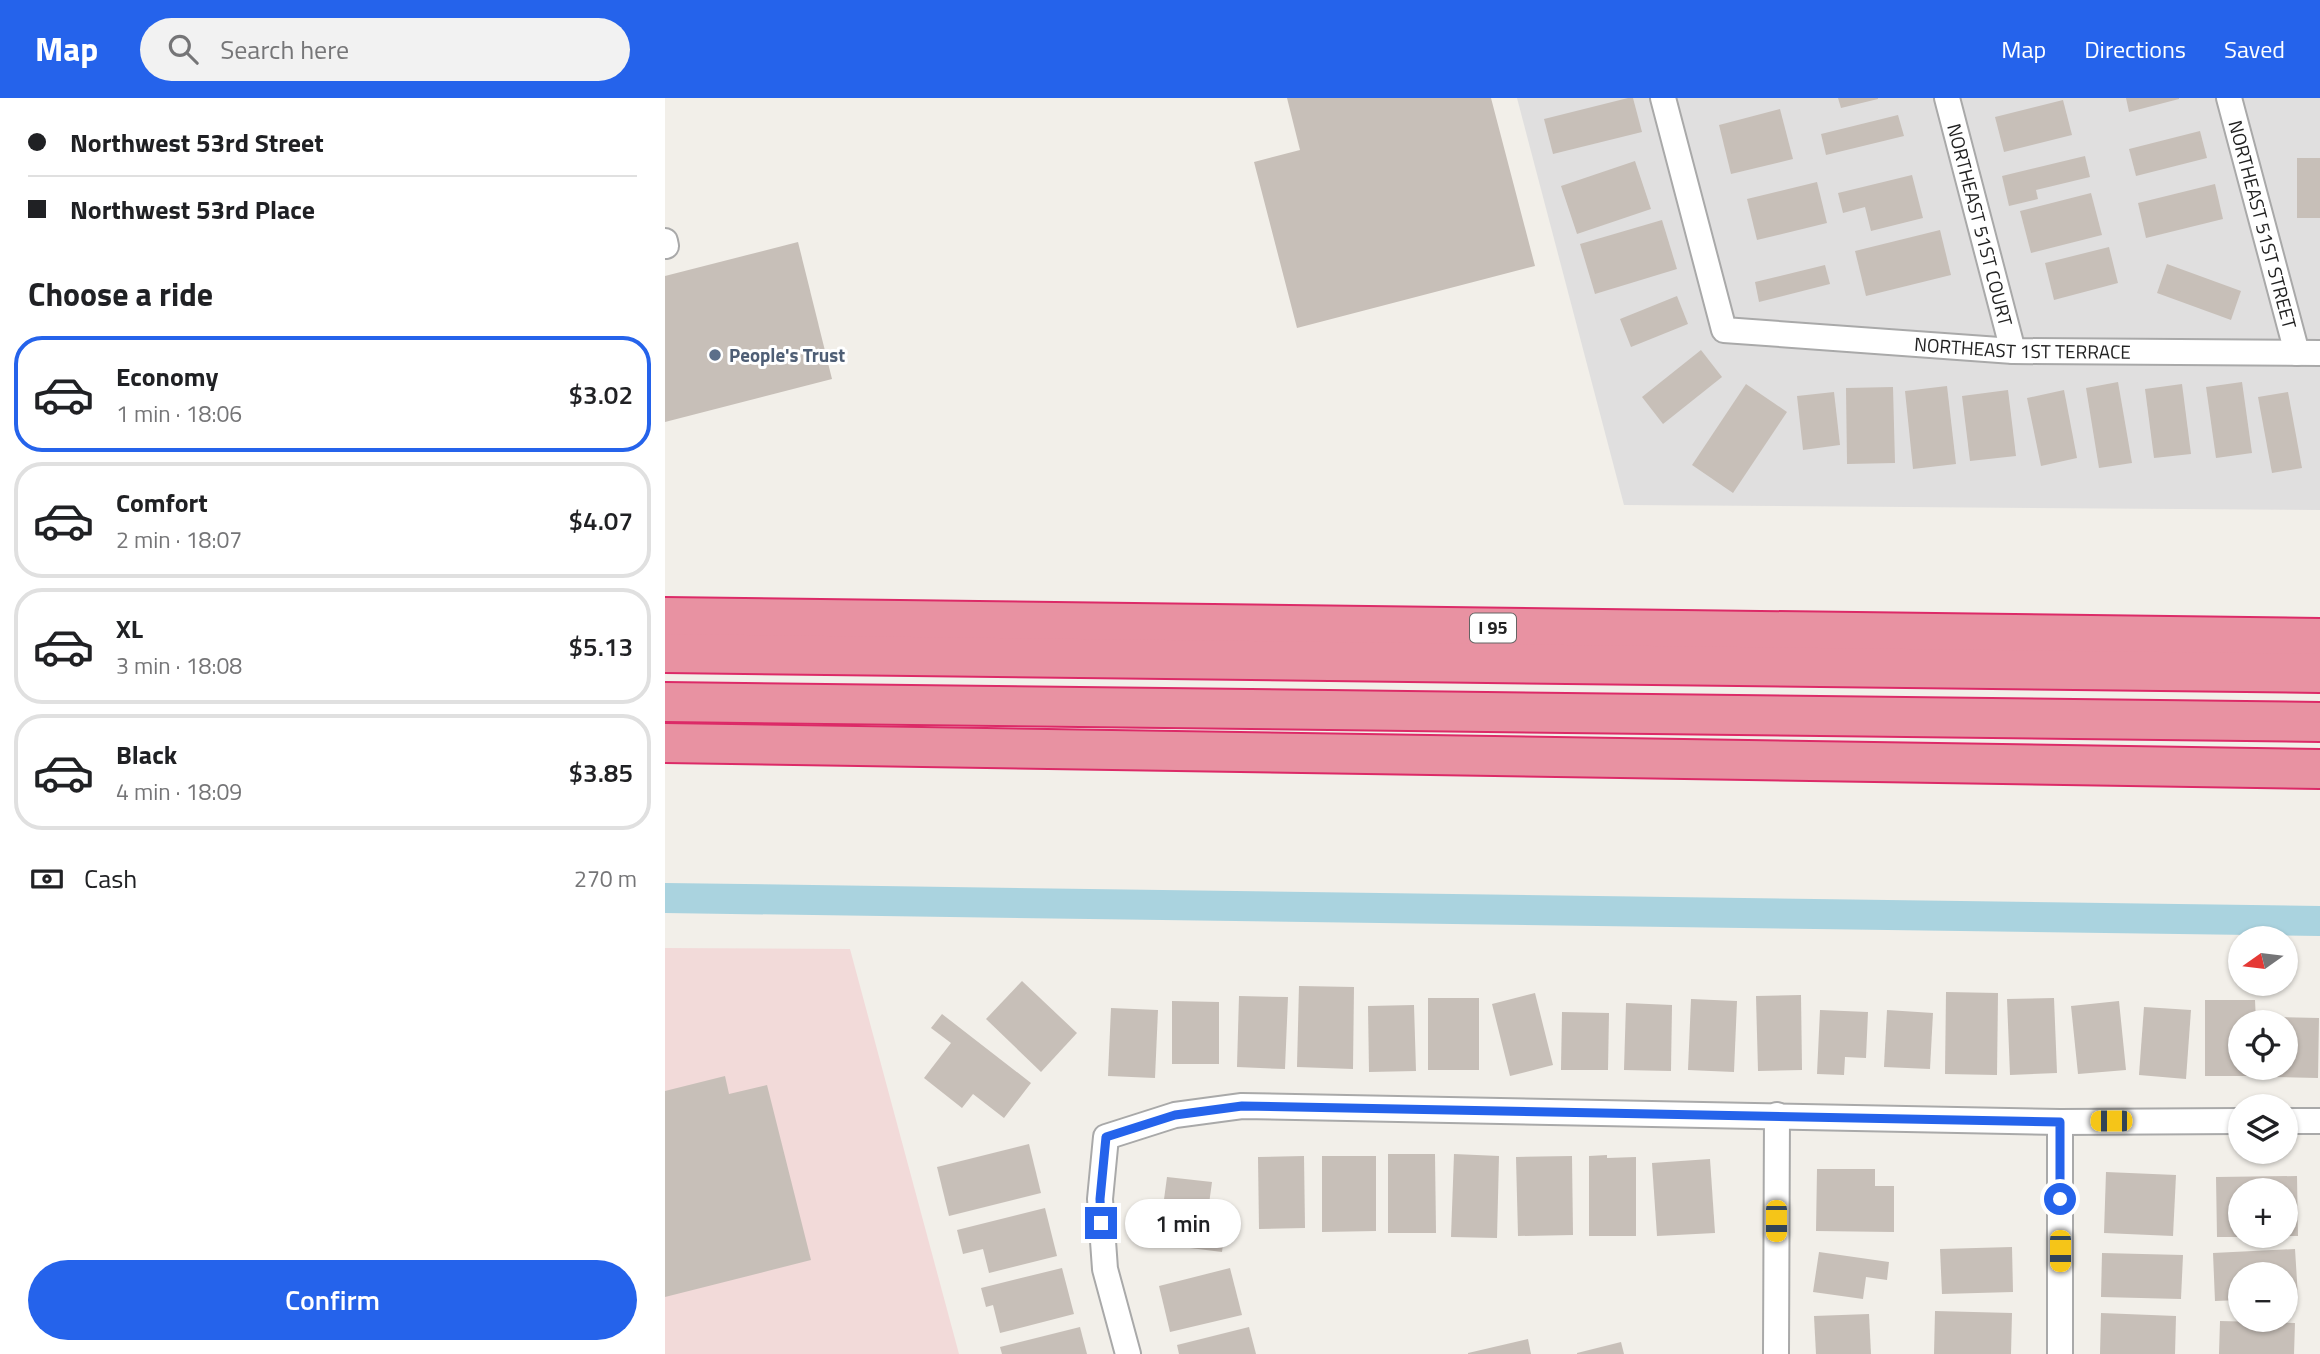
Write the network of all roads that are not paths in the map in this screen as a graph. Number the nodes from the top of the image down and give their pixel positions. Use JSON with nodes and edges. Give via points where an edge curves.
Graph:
{"nodes":[{"id":1,"x":1663,"y":98,"type":"edge"},
{"id":2,"x":1947,"y":98,"type":"edge"},
{"id":3,"x":2229,"y":98,"type":"edge"},
{"id":4,"x":2013,"y":351,"type":"junction"},
{"id":5,"x":2309,"y":353,"type":"edge"},
{"id":6,"x":665,"y":617,"type":"edge"},
{"id":7,"x":2320,"y":638,"type":"edge"},
{"id":8,"x":665,"y":653,"type":"edge"},
{"id":9,"x":2320,"y":673,"type":"edge"},
{"id":10,"x":665,"y":702,"type":"edge"},
{"id":11,"x":2320,"y":722,"type":"edge"},
{"id":12,"x":665,"y":743,"type":"edge"},
{"id":13,"x":2320,"y":769,"type":"edge"},
{"id":14,"x":1777,"y":1115,"type":"junction"},
{"id":15,"x":2228,"y":1121,"type":"edge"},
{"id":16,"x":2298,"y":1121,"type":"edge"},
{"id":17,"x":2320,"y":1121,"type":"edge"},
{"id":18,"x":2060,"y":1122,"type":"junction"},
{"id":19,"x":1128,"y":1354,"type":"edge"},
{"id":20,"x":1776,"y":1354,"type":"edge"},
{"id":21,"x":2060,"y":1354,"type":"edge"}],
"edges":[{"from":1,"to":4,"type":"street","name":"NORTHEAST 1ST TERRACE","via":[[1724,330]]},
{"from":2,"to":4,"type":"street","name":"NORTHEAST 51ST COURT"},
{"from":3,"to":5,"type":"street","name":"NORTHEAST 51ST STREET"},
{"from":4,"to":5,"type":"street","name":"NORTHEAST 1ST TERRACE"},
{"from":6,"to":7,"type":"highway","number":"I 95"},
{"from":8,"to":9,"type":"highway"},
{"from":10,"to":11,"type":"highway"},
{"from":12,"to":13,"type":"highway"},
{"from":14,"to":18,"type":"street"},
{"from":14,"to":19,"type":"street","via":[[1242,1106],[1175,1115],[1106,1137],[1100,1199],[1105,1269]]},
{"from":14,"to":20,"type":"street"},
{"from":15,"to":18,"type":"street"},
{"from":16,"to":17,"type":"street"},
{"from":18,"to":21,"type":"street"}]}
